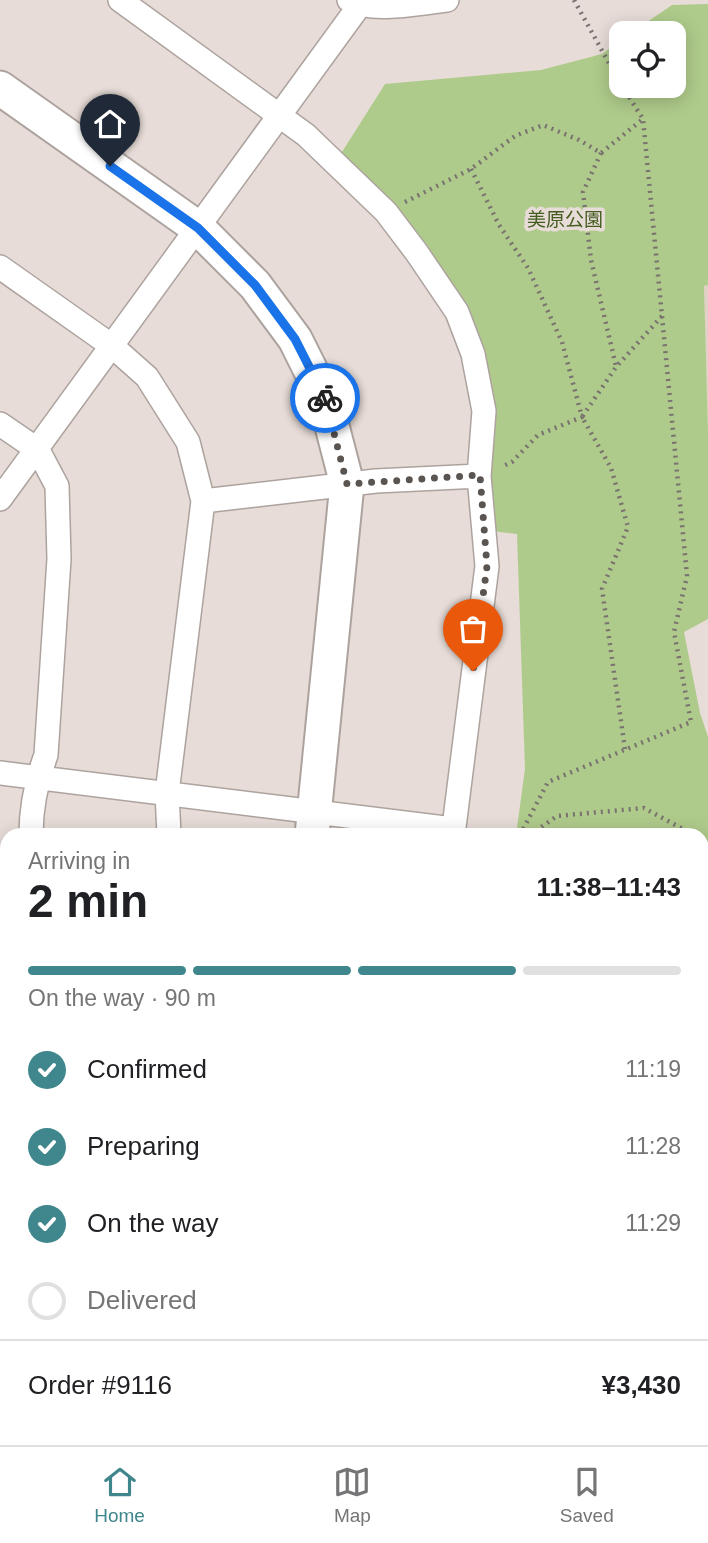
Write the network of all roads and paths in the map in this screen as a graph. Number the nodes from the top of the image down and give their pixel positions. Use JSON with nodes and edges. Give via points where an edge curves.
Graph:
{"nodes":[{"id":1,"x":120,"y":0,"type":"edge"},
{"id":2,"x":447,"y":0,"type":"edge"},
{"id":3,"x":574,"y":0,"type":"edge"},
{"id":4,"x":354,"y":3,"type":"edge"},
{"id":5,"x":609,"y":65,"type":"edge"},
{"id":6,"x":0,"y":88,"type":"edge"},
{"id":7,"x":630,"y":98,"type":"edge"},
{"id":8,"x":280,"y":114,"type":"junction"},
{"id":9,"x":643,"y":119,"type":"junction"},
{"id":10,"x":601,"y":153,"type":"junction"},
{"id":11,"x":471,"y":169,"type":"junction"},
{"id":12,"x":386,"y":212,"type":"junction"},
{"id":13,"x":198,"y":228,"type":"junction"},
{"id":14,"x":0,"y":267,"type":"edge"},
{"id":15,"x":662,"y":316,"type":"junction"},
{"id":16,"x":112,"y":346,"type":"junction"},
{"id":17,"x":616,"y":367,"type":"junction"},
{"id":18,"x":582,"y":417,"type":"junction"},
{"id":19,"x":0,"y":424,"type":"edge"},
{"id":20,"x":38,"y":450,"type":"junction"},
{"id":21,"x":480,"y":475,"type":"junction"},
{"id":22,"x":347,"y":484,"type":"junction"},
{"id":23,"x":0,"y":499,"type":"edge"},
{"id":24,"x":203,"y":501,"type":"junction"},
{"id":25,"x":625,"y":749,"type":"junction"},
{"id":26,"x":0,"y":773,"type":"edge"},
{"id":27,"x":38,"y":778,"type":"junction"},
{"id":28,"x":167,"y":793,"type":"junction"},
{"id":29,"x":312,"y":823,"type":"edge"},
{"id":30,"x":31,"y":828,"type":"edge"},
{"id":31,"x":169,"y":828,"type":"edge"},
{"id":32,"x":390,"y":828,"type":"edge"},
{"id":33,"x":454,"y":828,"type":"edge"},
{"id":34,"x":524,"y":828,"type":"edge"},
{"id":35,"x":540,"y":828,"type":"edge"},
{"id":36,"x":681,"y":828,"type":"edge"}],
"edges":[{"from":1,"to":8,"type":"street"},
{"from":2,"to":4,"type":"street","via":[[403,5]]},
{"from":3,"to":5,"type":"path"},
{"from":4,"to":8,"type":"street"},
{"from":6,"to":13,"type":"street"},
{"from":7,"to":9,"type":"path"},
{"from":8,"to":12,"type":"street"},
{"from":8,"to":13,"type":"street"},
{"from":9,"to":10,"type":"path"},
{"from":9,"to":15,"type":"path"},
{"from":10,"to":11,"type":"path","via":[[543,125],[515,136]]},
{"from":10,"to":17,"type":"path","via":[[583,192],[591,260]]},
{"from":11,"to":12,"type":"path"},
{"from":11,"to":18,"type":"path","via":[[499,225],[528,268],[562,342]]},
{"from":12,"to":21,"type":"street","via":[[457,312],[473,354],[484,411]]},
{"from":13,"to":16,"type":"street"},
{"from":13,"to":22,"type":"street","via":[[255,285],[295,339],[325,399]]},
{"from":14,"to":16,"type":"street"},
{"from":15,"to":17,"type":"path"},
{"from":15,"to":25,"type":"path","via":[[687,576],[674,632],[691,722]]},
{"from":16,"to":20,"type":"street"},
{"from":16,"to":24,"type":"street","via":[[147,377],[188,442]]},
{"from":17,"to":18,"type":"path"},
{"from":18,"to":21,"type":"path","via":[[538,435],[512,462]]},
{"from":18,"to":25,"type":"path","via":[[611,468],[628,527],[602,589]]},
{"from":19,"to":20,"type":"street"},
{"from":20,"to":23,"type":"street"},
{"from":20,"to":27,"type":"street","via":[[57,486],[59,559],[46,755]]},
{"from":21,"to":22,"type":"street"},
{"from":21,"to":33,"type":"street","via":[[487,566]]},
{"from":22,"to":24,"type":"street"},
{"from":22,"to":29,"type":"street"},
{"from":24,"to":28,"type":"street"},
{"from":25,"to":34,"type":"path","via":[[548,782]]},
{"from":26,"to":27,"type":"street"},
{"from":27,"to":28,"type":"street"},
{"from":27,"to":30,"type":"street"},
{"from":28,"to":29,"type":"street"},
{"from":28,"to":31,"type":"street"},
{"from":29,"to":32,"type":"street"},
{"from":35,"to":36,"type":"path","via":[[557,816],[643,808]]}]}
